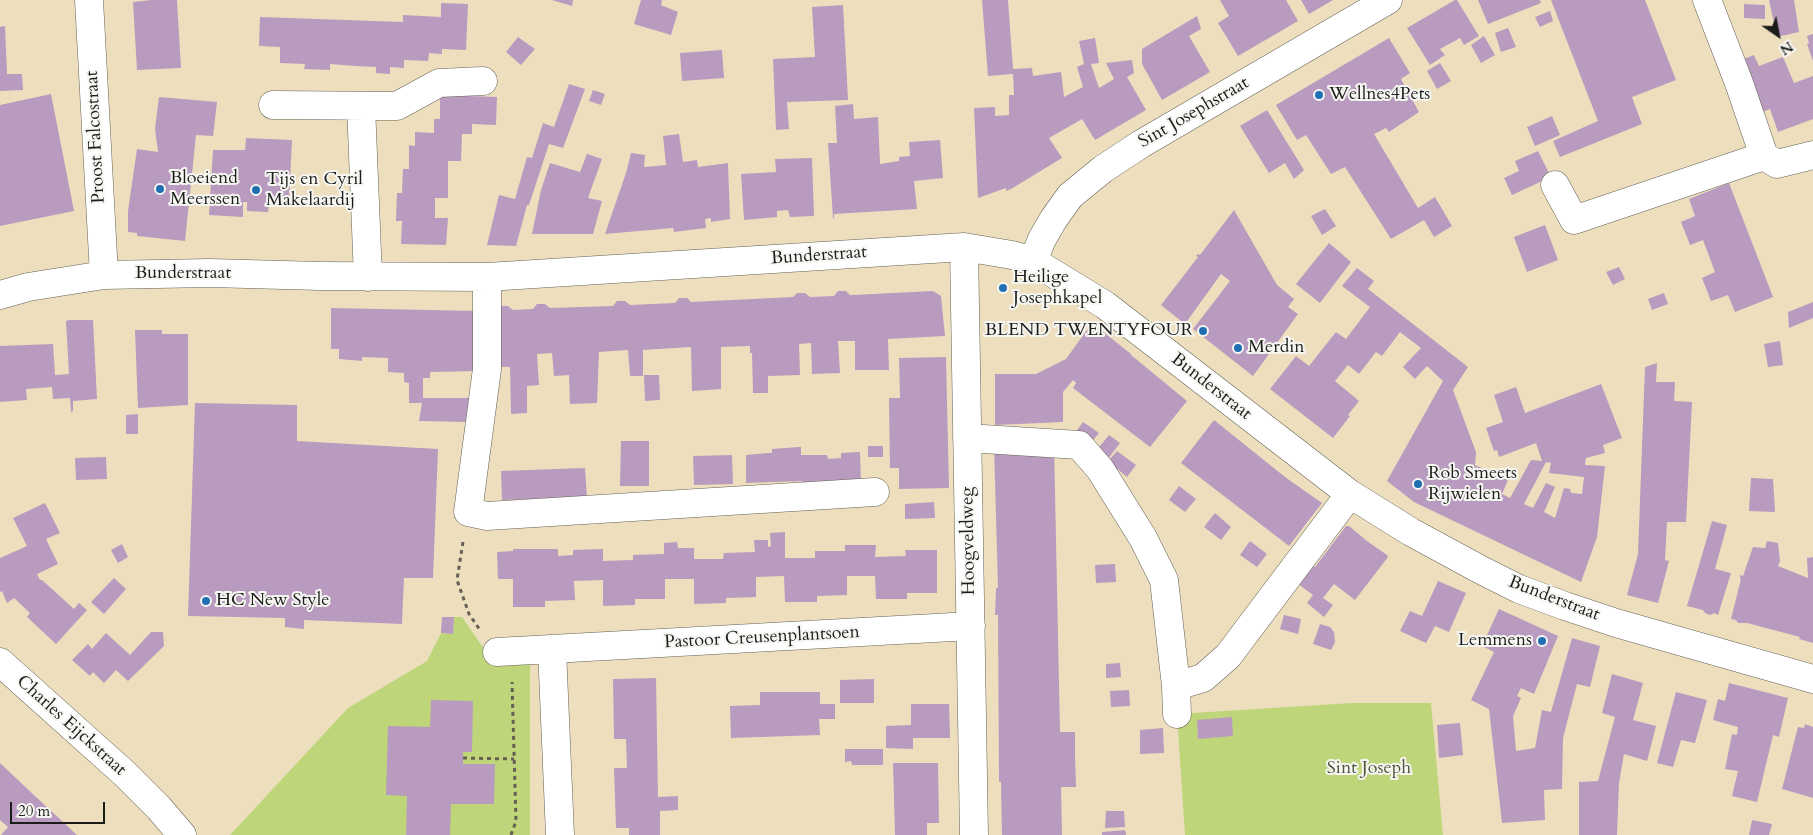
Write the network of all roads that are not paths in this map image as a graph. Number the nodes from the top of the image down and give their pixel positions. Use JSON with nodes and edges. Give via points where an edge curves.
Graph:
{"nodes":[{"id":1,"x":89,"y":0,"type":"edge"},
{"id":2,"x":1388,"y":0,"type":"edge"},
{"id":3,"x":1707,"y":0,"type":"edge"},
{"id":4,"x":483,"y":81,"type":"dead end"},
{"id":5,"x":273,"y":105,"type":"dead end"},
{"id":6,"x":361,"y":106,"type":"junction"},
{"id":7,"x":1813,"y":155,"type":"edge"},
{"id":8,"x":1764,"y":156,"type":"junction"},
{"id":9,"x":1555,"y":184,"type":"dead end"},
{"id":10,"x":964,"y":247,"type":"junction"},
{"id":11,"x":1033,"y":261,"type":"junction"},
{"id":12,"x":104,"y":275,"type":"junction"},
{"id":13,"x":368,"y":276,"type":"junction"},
{"id":14,"x":487,"y":277,"type":"junction"},
{"id":15,"x":0,"y":295,"type":"edge"},
{"id":16,"x":967,"y":438,"type":"junction"},
{"id":17,"x":875,"y":492,"type":"dead end"},
{"id":18,"x":1350,"y":494,"type":"junction"},
{"id":19,"x":971,"y":626,"type":"junction"},
{"id":20,"x":552,"y":649,"type":"junction"},
{"id":21,"x":497,"y":652,"type":"dead end"},
{"id":22,"x":0,"y":662,"type":"edge"},
{"id":23,"x":1813,"y":679,"type":"edge"},
{"id":24,"x":1176,"y":686,"type":"junction"},
{"id":25,"x":1177,"y":714,"type":"dead end"},
{"id":26,"x":182,"y":835,"type":"edge"},
{"id":27,"x":560,"y":835,"type":"edge"},
{"id":28,"x":974,"y":835,"type":"edge"}],
"edges":[{"from":1,"to":12,"type":"street","name":"Proost Falcostraat"},
{"from":2,"to":11,"type":"street","name":"Sint Josephstraat","via":[[1103,169],[1070,196],[1042,239]]},
{"from":3,"to":8,"type":"street"},
{"from":4,"to":6,"type":"street","via":[[439,83],[397,106]]},
{"from":5,"to":6,"type":"street"},
{"from":6,"to":13,"type":"street"},
{"from":7,"to":8,"type":"street","via":[[1777,164]]},
{"from":8,"to":9,"type":"street","via":[[1574,220]]},
{"from":10,"to":11,"type":"street","name":"Bunderstraat"},
{"from":10,"to":14,"type":"street","name":"Bunderstraat"},
{"from":10,"to":16,"type":"street","name":"Hoogveldweg"},
{"from":11,"to":18,"type":"street","name":"Bunderstraat","via":[[1105,306]]},
{"from":12,"to":13,"type":"street","name":"Bunderstraat"},
{"from":12,"to":15,"type":"street","name":"Bunderstraat","via":[[28,287]]},
{"from":13,"to":14,"type":"street","name":"Bunderstraat"},
{"from":14,"to":17,"type":"street","via":[[487,369],[468,512],[487,516]]},
{"from":16,"to":19,"type":"street","name":"Hoogveldweg"},
{"from":16,"to":24,"type":"street","via":[[1078,445],[1100,469],[1143,538],[1164,580]]},
{"from":18,"to":23,"type":"street","name":"Bunderstraat","via":[[1411,532],[1519,589],[1616,623]]},
{"from":18,"to":24,"type":"street","via":[[1228,656],[1203,678]]},
{"from":19,"to":20,"type":"street","name":"Pastoor Creusenplantsoen"},
{"from":19,"to":28,"type":"street","name":"Hoogveldweg"},
{"from":20,"to":21,"type":"street","name":"Pastoor Creusenplantsoen"},
{"from":20,"to":27,"type":"street"},
{"from":22,"to":26,"type":"street","name":"Charles Eijckstraat","via":[[125,774]]},
{"from":24,"to":25,"type":"street"}]}
